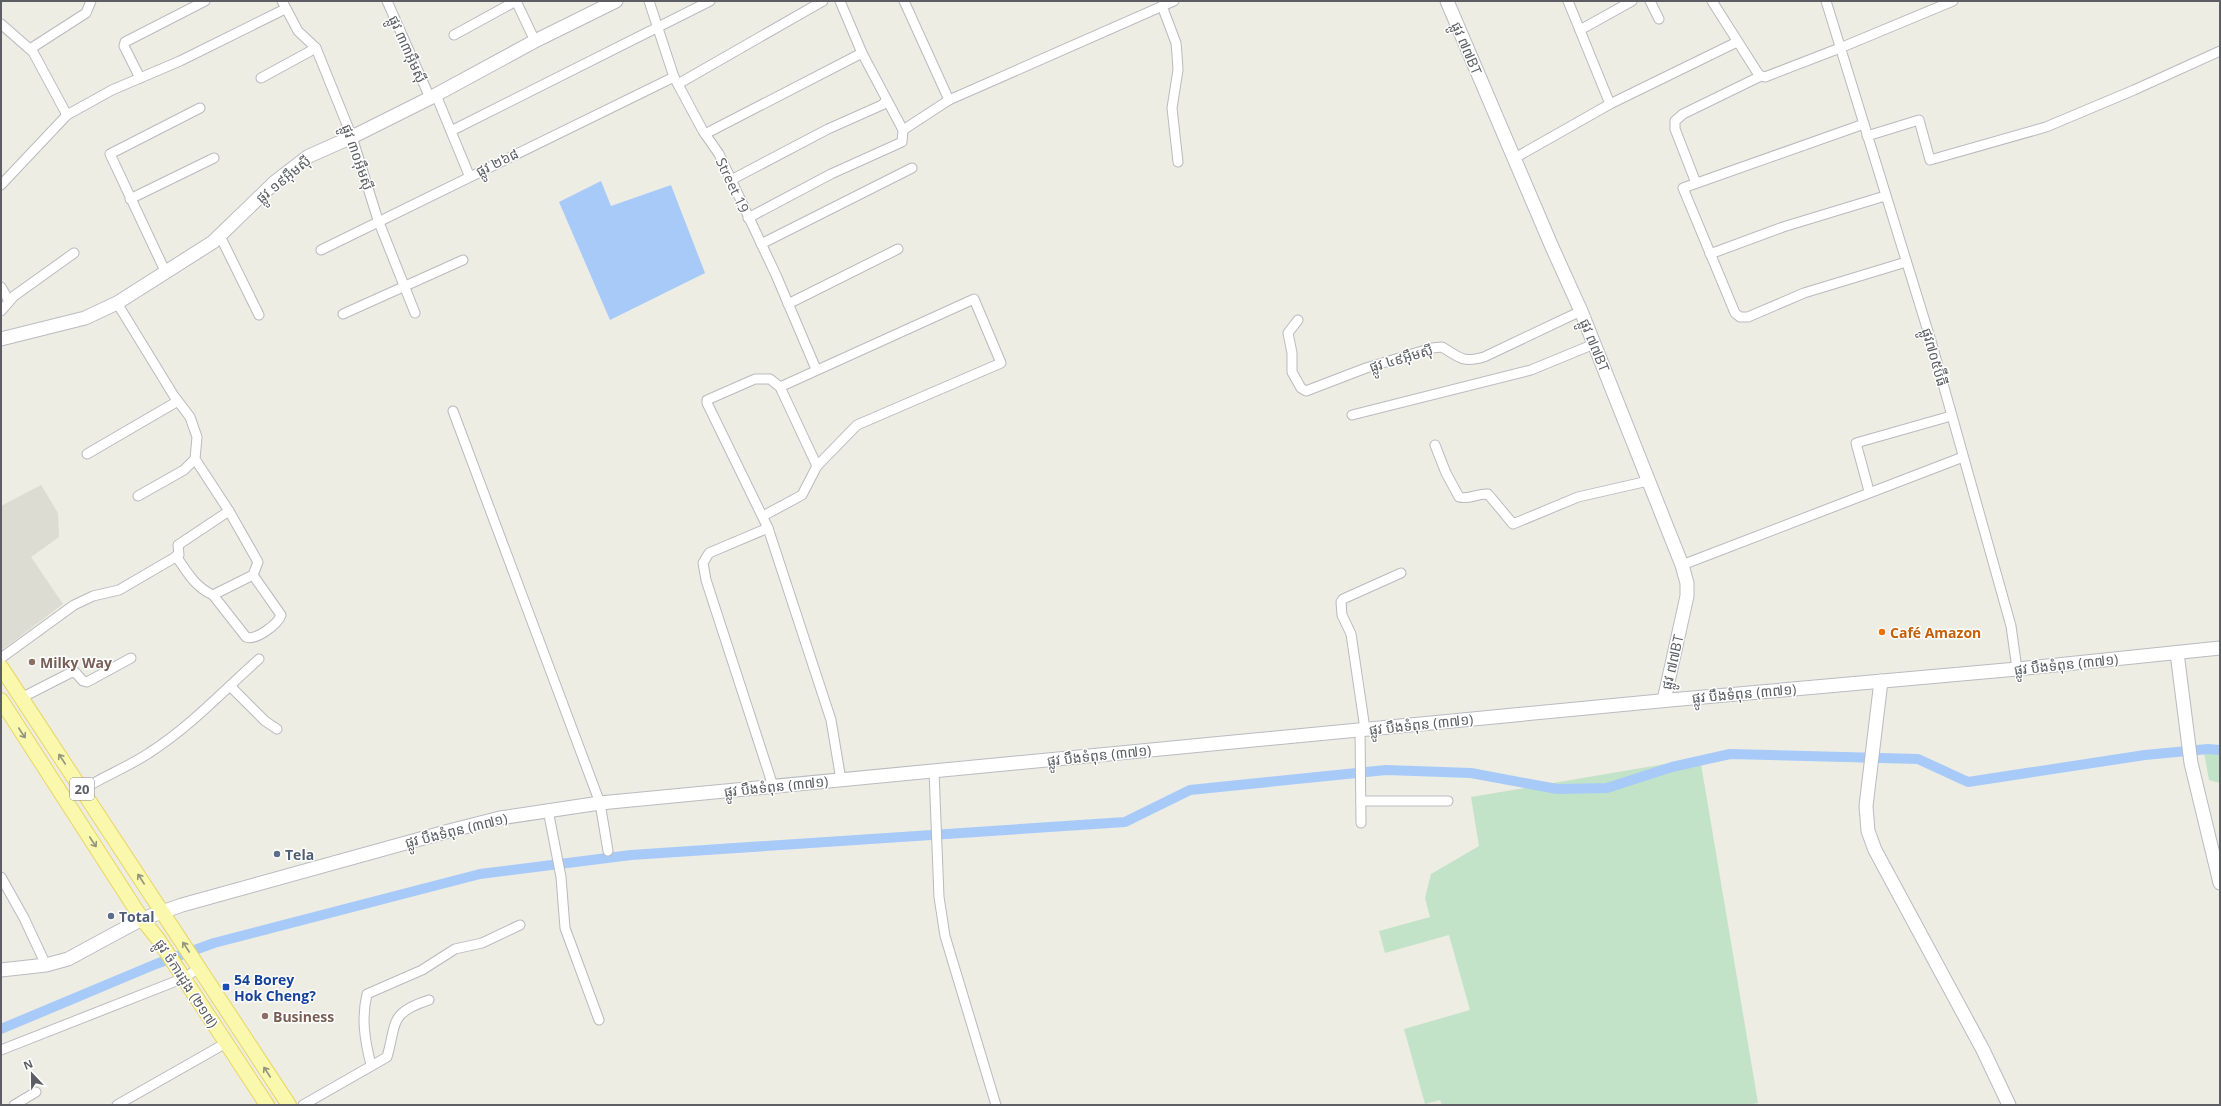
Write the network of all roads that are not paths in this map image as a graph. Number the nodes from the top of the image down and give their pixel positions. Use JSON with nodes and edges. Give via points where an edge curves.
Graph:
{"nodes":[{"id":1,"x":91,"y":1,"type":"edge"},
{"id":2,"x":205,"y":1,"type":"edge"},
{"id":3,"x":387,"y":1,"type":"edge"},
{"id":4,"x":516,"y":1,"type":"edge"},
{"id":5,"x":616,"y":1,"type":"edge"},
{"id":6,"x":649,"y":1,"type":"edge"},
{"id":7,"x":710,"y":1,"type":"edge"},
{"id":8,"x":823,"y":1,"type":"edge"},
{"id":9,"x":840,"y":1,"type":"edge"},
{"id":10,"x":904,"y":1,"type":"edge"},
{"id":11,"x":1174,"y":1,"type":"edge"},
{"id":12,"x":1447,"y":1,"type":"edge"},
{"id":13,"x":1568,"y":1,"type":"edge"},
{"id":14,"x":1632,"y":1,"type":"edge"},
{"id":15,"x":1650,"y":1,"type":"edge"},
{"id":16,"x":1712,"y":1,"type":"edge"},
{"id":17,"x":1826,"y":1,"type":"edge"},
{"id":18,"x":1953,"y":1,"type":"edge"},
{"id":19,"x":283,"y":5,"type":"edge"},
{"id":20,"x":1162,"y":6,"type":"junction"},
{"id":21,"x":1659,"y":19,"type":"dead end"},
{"id":22,"x":1,"y":24,"type":"edge"},
{"id":23,"x":657,"y":28,"type":"junction"},
{"id":24,"x":1580,"y":30,"type":"junction"},
{"id":25,"x":454,"y":35,"type":"dead end"},
{"id":26,"x":535,"y":41,"type":"junction"},
{"id":27,"x":1737,"y":42,"type":"junction"},
{"id":28,"x":316,"y":48,"type":"junction"},
{"id":29,"x":1840,"y":48,"type":"junction"},
{"id":30,"x":30,"y":49,"type":"junction"},
{"id":31,"x":2220,"y":51,"type":"edge"},
{"id":32,"x":862,"y":53,"type":"junction"},
{"id":33,"x":1762,"y":76,"type":"junction"},
{"id":34,"x":140,"y":78,"type":"junction"},
{"id":35,"x":261,"y":78,"type":"dead end"},
{"id":36,"x":676,"y":80,"type":"junction"},
{"id":37,"x":433,"y":96,"type":"junction"},
{"id":38,"x":949,"y":100,"type":"junction"},
{"id":39,"x":886,"y":101,"type":"junction"},
{"id":40,"x":1610,"y":104,"type":"junction"},
{"id":41,"x":200,"y":108,"type":"dead end"},
{"id":42,"x":67,"y":115,"type":"junction"},
{"id":43,"x":1864,"y":124,"type":"junction"},
{"id":44,"x":903,"y":130,"type":"junction"},
{"id":45,"x":451,"y":131,"type":"junction"},
{"id":46,"x":705,"y":134,"type":"junction"},
{"id":47,"x":1867,"y":136,"type":"junction"},
{"id":48,"x":352,"y":137,"type":"junction"},
{"id":49,"x":214,"y":158,"type":"dead end"},
{"id":50,"x":1513,"y":158,"type":"junction"},
{"id":51,"x":1178,"y":162,"type":"dead end"},
{"id":52,"x":912,"y":168,"type":"dead end"},
{"id":53,"x":469,"y":175,"type":"junction"},
{"id":54,"x":731,"y":180,"type":"junction"},
{"id":55,"x":1696,"y":183,"type":"junction"},
{"id":56,"x":1,"y":185,"type":"edge"},
{"id":57,"x":1885,"y":196,"type":"junction"},
{"id":58,"x":130,"y":199,"type":"junction"},
{"id":59,"x":748,"y":218,"type":"junction"},
{"id":60,"x":378,"y":220,"type":"junction"},
{"id":61,"x":220,"y":236,"type":"junction"},
{"id":62,"x":761,"y":244,"type":"junction"},
{"id":63,"x":898,"y":249,"type":"dead end"},
{"id":64,"x":321,"y":250,"type":"dead end"},
{"id":65,"x":74,"y":252,"type":"dead end"},
{"id":66,"x":1710,"y":254,"type":"junction"},
{"id":67,"x":463,"y":260,"type":"dead end"},
{"id":68,"x":1906,"y":262,"type":"junction"},
{"id":69,"x":166,"y":273,"type":"junction"},
{"id":70,"x":1,"y":286,"type":"edge"},
{"id":71,"x":406,"y":287,"type":"junction"},
{"id":72,"x":9,"y":301,"type":"junction"},
{"id":73,"x":117,"y":303,"type":"junction"},
{"id":74,"x":788,"y":304,"type":"junction"},
{"id":75,"x":1581,"y":310,"type":"junction"},
{"id":76,"x":1,"y":311,"type":"edge"},
{"id":77,"x":415,"y":313,"type":"dead end"},
{"id":78,"x":343,"y":314,"type":"dead end"},
{"id":79,"x":259,"y":315,"type":"dead end"},
{"id":80,"x":1298,"y":320,"type":"dead end"},
{"id":81,"x":1,"y":339,"type":"edge"},
{"id":82,"x":1594,"y":344,"type":"junction"},
{"id":83,"x":816,"y":369,"type":"junction"},
{"id":84,"x":780,"y":387,"type":"junction"},
{"id":85,"x":178,"y":401,"type":"junction"},
{"id":86,"x":453,"y":411,"type":"dead end"},
{"id":87,"x":1352,"y":415,"type":"dead end"},
{"id":88,"x":1951,"y":416,"type":"junction"},
{"id":89,"x":1435,"y":445,"type":"dead end"},
{"id":90,"x":87,"y":454,"type":"dead end"},
{"id":91,"x":1963,"y":457,"type":"junction"},
{"id":92,"x":195,"y":459,"type":"junction"},
{"id":93,"x":817,"y":466,"type":"junction"},
{"id":94,"x":1648,"y":481,"type":"junction"},
{"id":95,"x":1869,"y":491,"type":"junction"},
{"id":96,"x":138,"y":496,"type":"dead end"},
{"id":97,"x":229,"y":511,"type":"junction"},
{"id":98,"x":762,"y":516,"type":"junction"},
{"id":99,"x":768,"y":528,"type":"junction"},
{"id":100,"x":176,"y":556,"type":"junction"},
{"id":101,"x":1682,"y":565,"type":"junction"},
{"id":102,"x":1401,"y":573,"type":"dead end"},
{"id":103,"x":253,"y":575,"type":"junction"},
{"id":104,"x":213,"y":595,"type":"junction"},
{"id":105,"x":2220,"y":648,"type":"edge"},
{"id":106,"x":2177,"y":653,"type":"junction"},
{"id":107,"x":1,"y":658,"type":"edge"},
{"id":108,"x":131,"y":658,"type":"dead end"},
{"id":109,"x":259,"y":659,"type":"dead end"},
{"id":110,"x":1,"y":666,"type":"edge"},
{"id":111,"x":2017,"y":669,"type":"junction"},
{"id":112,"x":1881,"y":681,"type":"junction"},
{"id":113,"x":230,"y":686,"type":"junction"},
{"id":114,"x":22,"y":698,"type":"junction"},
{"id":115,"x":1,"y":700,"type":"edge"},
{"id":116,"x":1664,"y":700,"type":"junction"},
{"id":117,"x":1363,"y":729,"type":"junction"},
{"id":118,"x":277,"y":730,"type":"dead end"},
{"id":119,"x":934,"y":771,"type":"junction"},
{"id":120,"x":841,"y":780,"type":"junction"},
{"id":121,"x":773,"y":786,"type":"junction"},
{"id":122,"x":82,"y":790,"type":"junction"},
{"id":123,"x":1361,"y":801,"type":"junction"},
{"id":124,"x":1448,"y":801,"type":"dead end"},
{"id":125,"x":600,"y":803,"type":"junction"},
{"id":126,"x":548,"y":810,"type":"junction"},
{"id":127,"x":1362,"y":823,"type":"dead end"},
{"id":128,"x":608,"y":851,"type":"dead end"},
{"id":129,"x":1,"y":877,"type":"edge"},
{"id":130,"x":2220,"y":883,"type":"edge"},
{"id":131,"x":163,"y":912,"type":"junction"},
{"id":132,"x":142,"y":919,"type":"junction"},
{"id":133,"x":520,"y":924,"type":"dead end"},
{"id":134,"x":46,"y":965,"type":"junction"},
{"id":135,"x":198,"y":966,"type":"junction"},
{"id":136,"x":1,"y":970,"type":"edge"},
{"id":137,"x":182,"y":976,"type":"junction"},
{"id":138,"x":429,"y":1000,"type":"dead end"},
{"id":139,"x":599,"y":1020,"type":"dead end"},
{"id":140,"x":226,"y":1043,"type":"junction"},
{"id":141,"x":1,"y":1050,"type":"edge"},
{"id":142,"x":371,"y":1065,"type":"junction"},
{"id":143,"x":36,"y":1092,"type":"dead end"},
{"id":144,"x":14,"y":1105,"type":"edge"},
{"id":145,"x":117,"y":1105,"type":"edge"},
{"id":146,"x":267,"y":1105,"type":"edge"},
{"id":147,"x":289,"y":1105,"type":"edge"},
{"id":148,"x":303,"y":1105,"type":"edge"},
{"id":149,"x":996,"y":1105,"type":"edge"},
{"id":150,"x":2009,"y":1105,"type":"edge"}],
"edges":[{"from":1,"to":30,"type":"street","via":[[86,13]]},
{"from":2,"to":34,"type":"street","via":[[125,42],[124,46]]},
{"from":3,"to":37,"type":"street","name":"ផ្លូវ ៣៣អ៊ឹមស៊ី"},
{"from":4,"to":25,"type":"street"},
{"from":4,"to":26,"type":"street"},
{"from":5,"to":26,"type":"street","name":"ផ្លូវ ១៩អ៊ឹមស៊ី"},
{"from":6,"to":23,"type":"street","name":"Street 19"},
{"from":7,"to":23,"type":"street"},
{"from":8,"to":36,"type":"street","name":"ផ្លូវ ២៦៨"},
{"from":9,"to":32,"type":"street"},
{"from":10,"to":38,"type":"street"},
{"from":11,"to":20,"type":"street"},
{"from":12,"to":50,"type":"street","name":"ផ្លូវ ៧៧BT"},
{"from":13,"to":24,"type":"street"},
{"from":14,"to":24,"type":"street"},
{"from":15,"to":21,"type":"street"},
{"from":16,"to":27,"type":"street"},
{"from":17,"to":29,"type":"street","name":"ផ្លូវ៧០៥ប៊ីធី"},
{"from":18,"to":29,"type":"street"},
{"from":19,"to":28,"type":"street","name":"ផ្លូវ ៣០អ៊ឹមស៊ី","via":[[298,31]]},
{"from":19,"to":34,"type":"street","via":[[236,34]]},
{"from":20,"to":38,"type":"street"},
{"from":20,"to":51,"type":"street","via":[[1176,43],[1178,70],[1172,108]]},
{"from":22,"to":30,"type":"street"},
{"from":23,"to":36,"type":"street","name":"Street 19"},
{"from":23,"to":45,"type":"street"},
{"from":24,"to":40,"type":"street"},
{"from":26,"to":37,"type":"street","name":"ផ្លូវ ១៩អ៊ឹមស៊ី"},
{"from":27,"to":33,"type":"street"},
{"from":27,"to":40,"type":"street"},
{"from":28,"to":35,"type":"street"},
{"from":28,"to":48,"type":"street","name":"ផ្លូវ ៣០អ៊ឹមស៊ី"},
{"from":29,"to":33,"type":"street"},
{"from":29,"to":43,"type":"street","name":"ផ្លូវ៧០៥ប៊ីធី"},
{"from":30,"to":42,"type":"street","via":[[52,84]]},
{"from":31,"to":47,"type":"street","via":[[2046,127],[1930,160],[1919,120]]},
{"from":32,"to":39,"type":"street"},
{"from":32,"to":46,"type":"street"},
{"from":33,"to":55,"type":"street","via":[[1683,114],[1675,121],[1675,129]]},
{"from":34,"to":42,"type":"street"},
{"from":36,"to":46,"type":"street","name":"Street 19"},
{"from":36,"to":53,"type":"street","name":"ផ្លូវ ២៦៨"},
{"from":37,"to":45,"type":"street","name":"ផ្លូវ ៣៣អ៊ឹមស៊ី"},
{"from":37,"to":48,"type":"street","name":"ផ្លូវ ១៩អ៊ឹមស៊ី"},
{"from":38,"to":44,"type":"street"},
{"from":39,"to":44,"type":"street"},
{"from":39,"to":54,"type":"street"},
{"from":40,"to":50,"type":"street"},
{"from":41,"to":58,"type":"street","via":[[110,154]]},
{"from":42,"to":56,"type":"street"},
{"from":43,"to":47,"type":"street","name":"ផ្លូវ៧០៥ប៊ីធី"},
{"from":43,"to":55,"type":"street"},
{"from":44,"to":59,"type":"street","via":[[902,142],[831,174]]},
{"from":45,"to":53,"type":"street","name":"ផ្លូវ ៣៣អ៊ឹមស៊ី"},
{"from":46,"to":54,"type":"street","name":"Street 19","via":[[719,154]]},
{"from":47,"to":57,"type":"street","name":"ផ្លូវ៧០៥ប៊ីធី"},
{"from":48,"to":60,"type":"street","name":"ផ្លូវ ៣០អ៊ឹមស៊ី"},
{"from":48,"to":61,"type":"street","name":"ផ្លូវ ១៩អ៊ឹមស៊ី","via":[[302,160],[275,182]]},
{"from":49,"to":58,"type":"street"},
{"from":50,"to":75,"type":"street","name":"ផ្លូវ ៧៧BT"},
{"from":52,"to":62,"type":"street"},
{"from":53,"to":60,"type":"street","name":"ផ្លូវ ២៦៨"},
{"from":54,"to":59,"type":"street","name":"Street 19"},
{"from":55,"to":66,"type":"street","via":[[1683,188]]},
{"from":57,"to":66,"type":"street","via":[[1783,227]]},
{"from":57,"to":68,"type":"street","name":"ផ្លូវ៧០៥ប៊ីធី"},
{"from":58,"to":69,"type":"street"},
{"from":59,"to":62,"type":"street","name":"Street 19"},
{"from":60,"to":64,"type":"street","name":"ផ្លូវ ២៦៨"},
{"from":60,"to":71,"type":"street","name":"ផ្លូវ ៣០អ៊ឹមស៊ី"},
{"from":61,"to":69,"type":"street","name":"ផ្លូវ ១៩អ៊ឹមស៊ី"},
{"from":61,"to":79,"type":"street"},
{"from":62,"to":74,"type":"street","name":"Street 19"},
{"from":63,"to":74,"type":"street"},
{"from":65,"to":72,"type":"street"},
{"from":66,"to":68,"type":"street","via":[[1735,313],[1744,317],[1804,293]]},
{"from":67,"to":71,"type":"street"},
{"from":68,"to":88,"type":"street","name":"ផ្លូវ៧០៥ប៊ីធី","via":[[1931,340]]},
{"from":69,"to":73,"type":"street","name":"ផ្លូវ ១៩អ៊ឹមស៊ី"},
{"from":70,"to":72,"type":"street"},
{"from":71,"to":77,"type":"street","name":"ផ្លូវ ៣០អ៊ឹមស៊ី"},
{"from":71,"to":78,"type":"street"},
{"from":72,"to":76,"type":"street"},
{"from":73,"to":81,"type":"street","name":"ផ្លូវ ១៩អ៊ឹមស៊ី","via":[[85,318]]},
{"from":73,"to":85,"type":"street"},
{"from":74,"to":83,"type":"street","name":"Street 19"},
{"from":75,"to":80,"type":"street","name":"ផ្លូវ ៤៩អ៊ឹមស៊ី","via":[[1484,357],[1470,361],[1460,360],[1442,347],[1432,348],[1366,368],[1306,391],[1301,388],[1291,367],[1292,353],[1288,333]]},
{"from":75,"to":82,"type":"street","name":"ផ្លូវ ៧៧BT"},
{"from":82,"to":87,"type":"street","via":[[1531,370]]},
{"from":82,"to":94,"type":"street","name":"ផ្លូវ ៧៧BT"},
{"from":83,"to":84,"type":"street"},
{"from":83,"to":93,"type":"street","via":[[974,299],[1001,363],[857,425]]},
{"from":84,"to":93,"type":"street"},
{"from":84,"to":98,"type":"street","via":[[770,378],[763,378],[707,400]]},
{"from":85,"to":90,"type":"street"},
{"from":85,"to":92,"type":"street","via":[[196,430],[198,444]]},
{"from":86,"to":125,"type":"street"},
{"from":88,"to":91,"type":"street","name":"ផ្លូវ៧០៥ប៊ីធី"},
{"from":88,"to":95,"type":"street","via":[[1856,443]]},
{"from":89,"to":94,"type":"street","via":[[1459,497],[1465,499],[1488,494],[1512,524],[1578,497]]},
{"from":91,"to":95,"type":"street"},
{"from":91,"to":111,"type":"street","name":"ផ្លូវ៧០៥ប៊ីធី","via":[[2011,626]]},
{"from":92,"to":96,"type":"street","via":[[184,470]]},
{"from":92,"to":97,"type":"street"},
{"from":93,"to":98,"type":"street","via":[[802,495]]},
{"from":94,"to":101,"type":"street","name":"ផ្លូវ ៧៧BT"},
{"from":95,"to":101,"type":"street"},
{"from":97,"to":100,"type":"street","via":[[178,544],[180,554]]},
{"from":97,"to":103,"type":"street","via":[[258,560]]},
{"from":98,"to":99,"type":"street"},
{"from":99,"to":120,"type":"street","via":[[830,720]]},
{"from":99,"to":121,"type":"street","via":[[709,553],[703,563],[706,580]]},
{"from":100,"to":104,"type":"street","via":[[192,581],[203,591]]},
{"from":100,"to":107,"type":"street","via":[[118,590],[93,596],[74,605]]},
{"from":101,"to":116,"type":"street","name":"ផ្លូវ ៧៧BT","via":[[1687,583],[1687,596]]},
{"from":102,"to":117,"type":"street","via":[[1341,602],[1342,615],[1351,634]]},
{"from":103,"to":104,"type":"street"},
{"from":103,"to":104,"type":"street","via":[[281,615],[280,620],[256,637],[246,637]]},
{"from":105,"to":106,"type":"street","name":"ផ្លូវ បឹងទំពុន (៣៧១)"},
{"from":106,"to":111,"type":"street","name":"ផ្លូវ បឹងទំពុន (៣៧១)"},
{"from":106,"to":130,"type":"street","via":[[2191,763]]},
{"from":108,"to":114,"type":"street","via":[[87,682],[75,672],[70,673]]},
{"from":109,"to":113,"type":"street"},
{"from":110,"to":114,"type":"main road","name":"ផ្លូវ ចំការដូង (២១៧)","number":"20"},
{"from":111,"to":112,"type":"street","name":"ផ្លូវ បឹងទំពុន (៣៧១)"},
{"from":112,"to":116,"type":"street","name":"ផ្លូវ បឹងទំពុន (៣៧១)"},
{"from":112,"to":150,"type":"street","via":[[1868,779],[1868,831],[1875,850],[1983,1050]]},
{"from":113,"to":118,"type":"street"},
{"from":113,"to":122,"type":"street","via":[[149,753]]},
{"from":122,"to":114,"type":"main road","name":"ផ្លូវ ចំការដូង (២១៧)","number":"20","one_way":true},
{"from":115,"to":132,"type":"main road","name":"ផ្លូវ ចំការដូង (២១៧)","number":"20","one_way":true},
{"from":116,"to":117,"type":"street","name":"ផ្លូវ បឹងទំពុន (៣៧១)"},
{"from":117,"to":119,"type":"street","name":"ផ្លូវ បឹងទំពុន (៣៧១)"},
{"from":117,"to":123,"type":"street"},
{"from":119,"to":120,"type":"street","name":"ផ្លូវ បឹងទំពុន (៣៧១)"},
{"from":119,"to":149,"type":"street","via":[[939,897],[945,936]]},
{"from":120,"to":121,"type":"street","name":"ផ្លូវ បឹងទំពុន (៣៧១)"},
{"from":121,"to":125,"type":"street","name":"ផ្លូវ បឹងទំពុន (៣៧១)"},
{"from":131,"to":122,"type":"main road","name":"ផ្លូវ ចំការដូង (២១៧)","number":"20","one_way":true},
{"from":123,"to":124,"type":"street"},
{"from":123,"to":127,"type":"street"},
{"from":125,"to":126,"type":"street","name":"ផ្លូវ បឹងទំពុន (៣៧១)"},
{"from":125,"to":128,"type":"street"},
{"from":126,"to":131,"type":"street","name":"ផ្លូវ បឹងទំពុន (៣៧១)","via":[[500,818],[422,837]]},
{"from":126,"to":139,"type":"street","via":[[561,877],[565,928]]},
{"from":129,"to":134,"type":"street"},
{"from":131,"to":132,"type":"street","name":"ផ្លូវ បឹងទំពុន (៣៧១)"},
{"from":135,"to":131,"type":"main road","name":"ផ្លូវ ចំការដូង (២១៧)","number":"20","one_way":true},
{"from":132,"to":134,"type":"street","name":"ផ្លូវ បឹងទំពុន (៣៧១)","via":[[68,959]]},
{"from":132,"to":137,"type":"main road","name":"ផ្លូវ ចំការដូង (២១៧)","number":"20"},
{"from":133,"to":142,"type":"street","via":[[482,944],[455,949],[422,970],[367,994],[364,1036]]},
{"from":134,"to":136,"type":"street","name":"ផ្លូវ បឹងទំពុន (៣៧១)"},
{"from":135,"to":137,"type":"street"},
{"from":147,"to":135,"type":"main road","name":"ផ្លូវ ចំការដូង (២១៧)","number":"20","one_way":true},
{"from":137,"to":140,"type":"main road","name":"ផ្លូវ ចំការដូង (២១៧)","number":"20"},
{"from":137,"to":141,"type":"street"},
{"from":138,"to":142,"type":"street","via":[[410,1006],[400,1013],[392,1028],[387,1057]]},
{"from":140,"to":145,"type":"street"},
{"from":140,"to":146,"type":"main road","name":"ផ្លូវ ចំការដូង (២១៧)","number":"20"},
{"from":142,"to":148,"type":"street"},
{"from":143,"to":144,"type":"street"}]}
